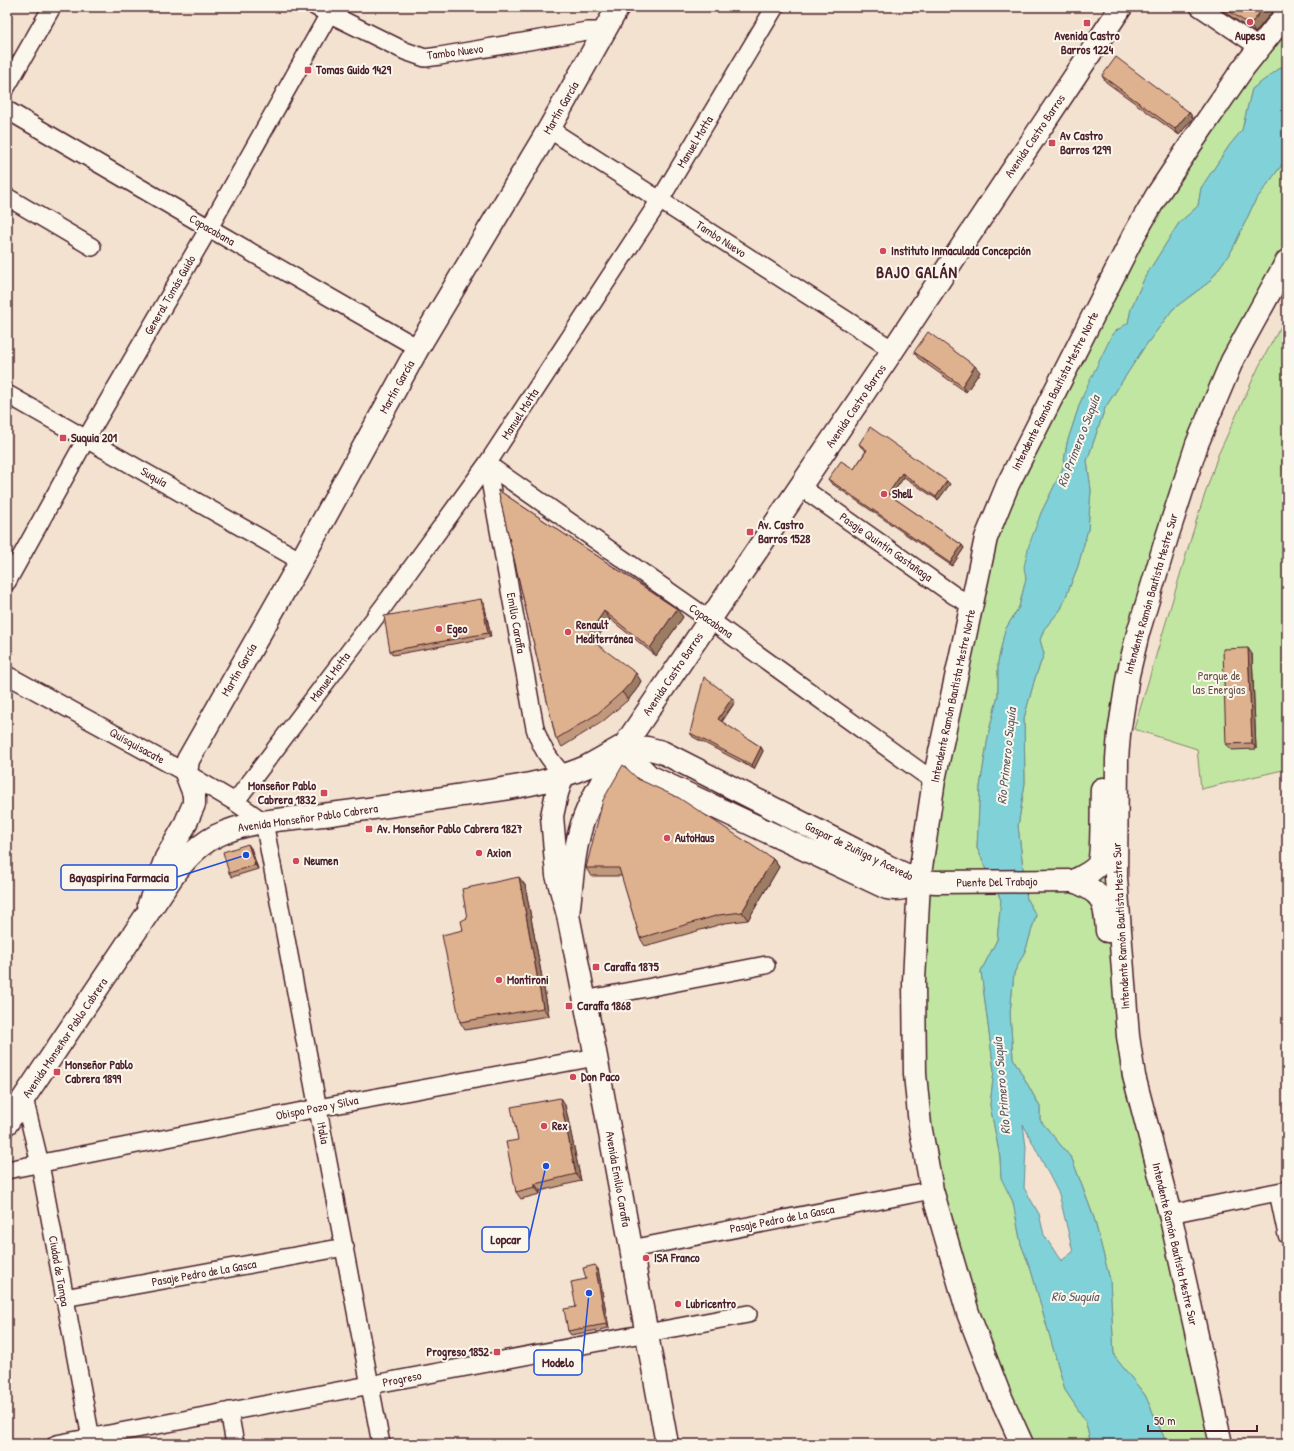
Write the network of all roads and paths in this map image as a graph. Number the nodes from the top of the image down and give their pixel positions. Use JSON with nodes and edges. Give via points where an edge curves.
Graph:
{"nodes":[{"id":1,"x":52,"y":7,"type":"edge"},
{"id":2,"x":618,"y":7,"type":"edge"},
{"id":3,"x":775,"y":7,"type":"edge"},
{"id":4,"x":1121,"y":7,"type":"edge"},
{"id":5,"x":1199,"y":7,"type":"edge"},
{"id":6,"x":326,"y":9,"type":"edge"},
{"id":7,"x":1287,"y":14,"type":"edge"},
{"id":8,"x":604,"y":31,"type":"junction"},
{"id":9,"x":1260,"y":48,"type":"junction"},
{"id":10,"x":7,"y":86,"type":"edge"},
{"id":11,"x":7,"y":110,"type":"edge"},
{"id":12,"x":549,"y":129,"type":"junction"},
{"id":13,"x":7,"y":197,"type":"edge"},
{"id":14,"x":660,"y":200,"type":"junction"},
{"id":15,"x":209,"y":228,"type":"junction"},
{"id":16,"x":92,"y":247,"type":"dead end"},
{"id":17,"x":1287,"y":262,"type":"edge"},
{"id":18,"x":418,"y":348,"type":"junction"},
{"id":19,"x":893,"y":350,"type":"junction"},
{"id":20,"x":7,"y":394,"type":"edge"},
{"id":21,"x":86,"y":439,"type":"junction"},
{"id":22,"x":487,"y":464,"type":"junction"},
{"id":23,"x":801,"y":487,"type":"junction"},
{"id":24,"x":301,"y":561,"type":"junction"},
{"id":25,"x":7,"y":582,"type":"edge"},
{"id":26,"x":972,"y":605,"type":"junction"},
{"id":27,"x":710,"y":620,"type":"junction"},
{"id":28,"x":7,"y":675,"type":"edge"},
{"id":29,"x":1128,"y":675,"type":"junction"},
{"id":30,"x":624,"y":746,"type":"junction"},
{"id":31,"x":186,"y":773,"type":"junction"},
{"id":32,"x":563,"y":775,"type":"junction"},
{"id":33,"x":934,"y":780,"type":"junction"},
{"id":34,"x":518,"y":787,"type":"junction"},
{"id":35,"x":235,"y":802,"type":"junction"},
{"id":36,"x":552,"y":816,"type":"junction"},
{"id":37,"x":264,"y":822,"type":"junction"},
{"id":38,"x":928,"y":881,"type":"junction"},
{"id":39,"x":1079,"y":881,"type":"junction"},
{"id":40,"x":568,"y":915,"type":"junction"},
{"id":41,"x":143,"y":921,"type":"junction"},
{"id":42,"x":766,"y":965,"type":"dead end"},
{"id":43,"x":584,"y":1000,"type":"junction"},
{"id":44,"x":596,"y":1057,"type":"junction"},
{"id":45,"x":24,"y":1098,"type":"junction"},
{"id":46,"x":318,"y":1108,"type":"junction"},
{"id":47,"x":7,"y":1123,"type":"edge"},
{"id":48,"x":40,"y":1164,"type":"junction"},
{"id":49,"x":7,"y":1170,"type":"edge"},
{"id":50,"x":932,"y":1190,"type":"junction"},
{"id":51,"x":1282,"y":1191,"type":"edge"},
{"id":52,"x":1170,"y":1214,"type":"junction"},
{"id":53,"x":1287,"y":1235,"type":"edge"},
{"id":54,"x":344,"y":1247,"type":"junction"},
{"id":55,"x":631,"y":1249,"type":"junction"},
{"id":56,"x":1177,"y":1250,"type":"junction"},
{"id":57,"x":64,"y":1298,"type":"junction"},
{"id":58,"x":748,"y":1314,"type":"dead end"},
{"id":59,"x":647,"y":1333,"type":"junction"},
{"id":60,"x":370,"y":1385,"type":"junction"},
{"id":61,"x":229,"y":1411,"type":"junction"},
{"id":62,"x":91,"y":1441,"type":"edge"},
{"id":63,"x":56,"y":1444,"type":"edge"},
{"id":64,"x":235,"y":1444,"type":"edge"},
{"id":65,"x":381,"y":1444,"type":"edge"},
{"id":66,"x":668,"y":1444,"type":"edge"},
{"id":67,"x":1022,"y":1444,"type":"edge"},
{"id":68,"x":1221,"y":1444,"type":"edge"}],
"edges":[{"from":1,"to":10,"type":"street"},
{"from":2,"to":8,"type":"main road","name":"Martín García"},
{"from":3,"to":14,"type":"street","name":"Manuel Motta"},
{"from":4,"to":19,"type":"main road","name":"Avenida Castro Barros"},
{"from":5,"to":9,"type":"street"},
{"from":6,"to":8,"type":"street","name":"Tambo Nuevo","via":[[405,52],[425,58],[587,31]]},
{"from":6,"to":15,"type":"street","name":"General Tomás Guido"},
{"from":7,"to":9,"type":"main road","name":"Intendente Ramón Bautista Mestre Norte"},
{"from":8,"to":12,"type":"main road","name":"Martín García"},
{"from":9,"to":26,"type":"main road","name":"Intendente Ramón Bautista Mestre Norte","via":[[1191,144],[1134,235],[990,524]]},
{"from":11,"to":15,"type":"street","name":"Copacabana"},
{"from":12,"to":14,"type":"street","name":"Tambo Nuevo"},
{"from":12,"to":18,"type":"main road","name":"Martín García"},
{"from":13,"to":16,"type":"street"},
{"from":14,"to":19,"type":"street","name":"Tambo Nuevo"},
{"from":14,"to":22,"type":"street","name":"Manuel Motta"},
{"from":15,"to":18,"type":"street","name":"Copacabana"},
{"from":15,"to":21,"type":"street","name":"General Tomás Guido"},
{"from":17,"to":29,"type":"main road","name":"Intendente Ramón Bautista Mestre Sur","via":[[1232,361],[1197,444],[1158,566]]},
{"from":18,"to":24,"type":"main road","name":"Martín García"},
{"from":19,"to":23,"type":"main road","name":"Avenida Castro Barros"},
{"from":20,"to":21,"type":"street","name":"Suquía"},
{"from":21,"to":24,"type":"street","name":"Suquía"},
{"from":21,"to":25,"type":"street","name":"General Tomás Guido"},
{"from":22,"to":27,"type":"street","name":"Copacabana"},
{"from":22,"to":32,"type":"street","name":"Emilio Caraffa","via":[[535,728],[547,756]]},
{"from":22,"to":35,"type":"street","name":"Manuel Motta","via":[[383,608]]},
{"from":23,"to":26,"type":"street","name":"Pasaje Quintín Gastañaga","via":[[955,596]]},
{"from":23,"to":27,"type":"main road","name":"Avenida Castro Barros"},
{"from":24,"to":31,"type":"main road","name":"Martín García","via":[[188,760]]},
{"from":26,"to":33,"type":"main road","name":"Intendente Ramón Bautista Mestre Norte"},
{"from":27,"to":30,"type":"main road","name":"Avenida Castro Barros"},
{"from":27,"to":33,"type":"street","name":"Copacabana"},
{"from":28,"to":31,"type":"street","name":"Quisquisacate"},
{"from":29,"to":39,"type":"main road","via":[[1108,732],[1102,779],[1098,865]]},
{"from":29,"to":52,"type":"main road","name":"Intendente Ramón Bautista Mestre Sur","via":[[1117,759],[1116,878],[1128,1036],[1139,1098]]},
{"from":30,"to":32,"type":"main road","name":"Avenida Castro Barros","via":[[586,767]]},
{"from":30,"to":38,"type":"main road","name":"Gaspar de Zuñiga y Acevedo","via":[[662,752],[880,863]]},
{"from":30,"to":40,"type":"main road","name":"Avenida Emilio Caraffa","via":[[596,791],[582,823],[575,855]]},
{"from":31,"to":35,"type":"street","name":"Quisquisacate"},
{"from":31,"to":41,"type":"main road","via":[[194,794],[194,804],[166,858]]},
{"from":32,"to":34,"type":"main road","name":"Avenida Monseñor Pablo Cabrera"},
{"from":32,"to":36,"type":"main road","name":"Avenida Emilio Caraffa"},
{"from":33,"to":38,"type":"main road","name":"Intendente Ramón Bautista Mestre Norte"},
{"from":34,"to":36,"type":"main road","via":[[532,792],[541,799]]},
{"from":34,"to":37,"type":"main road","name":"Avenida Monseñor Pablo Cabrera"},
{"from":35,"to":37,"type":"street","name":"Quisquisacate"},
{"from":36,"to":40,"type":"main road","name":"Avenida Emilio Caraffa","via":[[557,875]]},
{"from":37,"to":41,"type":"main road","name":"Avenida Monseñor Pablo Cabrera","via":[[226,832],[193,852]]},
{"from":37,"to":46,"type":"street","name":"Italia"},
{"from":38,"to":39,"type":"main road","name":"Puente Del Trabajo"},
{"from":38,"to":50,"type":"main road","name":"Intendente Ramón Bautista Mestre Norte","via":[[914,981],[914,1067],[920,1126]]},
{"from":39,"to":56,"type":"main road","via":[[1099,896],[1104,906],[1116,1059],[1160,1229]]},
{"from":40,"to":43,"type":"main road","name":"Avenida Emilio Caraffa"},
{"from":41,"to":45,"type":"main road","name":"Avenida Monseñor Pablo Cabrera"},
{"from":42,"to":43,"type":"street"},
{"from":43,"to":44,"type":"main road","name":"Avenida Emilio Caraffa"},
{"from":44,"to":46,"type":"street","name":"Obispo Pozo y Silva"},
{"from":44,"to":55,"type":"main road","name":"Avenida Emilio Caraffa"},
{"from":45,"to":47,"type":"main road","name":"Avenida Monseñor Pablo Cabrera"},
{"from":45,"to":48,"type":"street","name":"Ciudad de Tampa"},
{"from":46,"to":48,"type":"street","name":"Obispo Pozo y Silva"},
{"from":46,"to":54,"type":"street","name":"Italia"},
{"from":48,"to":49,"type":"street","name":"Obispo Pozo y Silva"},
{"from":48,"to":57,"type":"street","name":"Ciudad de Tampa"},
{"from":50,"to":55,"type":"street","name":"Pasaje Pedro de La Gasca"},
{"from":50,"to":67,"type":"main road","name":"Intendente Ramón Bautista Mestre Norte","via":[[968,1313]]},
{"from":51,"to":52,"type":"street"},
{"from":51,"to":53,"type":"street"},
{"from":52,"to":56,"type":"main road","name":"Intendente Ramón Bautista Mestre Sur"},
{"from":54,"to":57,"type":"street","name":"Pasaje Pedro de La Gasca"},
{"from":54,"to":60,"type":"street","name":"Italia"},
{"from":55,"to":59,"type":"main road","name":"Avenida Emilio Caraffa"},
{"from":56,"to":68,"type":"main road","name":"Intendente Ramón Bautista Mestre Sur"},
{"from":57,"to":62,"type":"street","name":"Ciudad de Tampa"},
{"from":58,"to":59,"type":"street","name":"Progreso"},
{"from":59,"to":60,"type":"street","name":"Progreso"},
{"from":59,"to":66,"type":"main road","name":"Avenida Emilio Caraffa"},
{"from":60,"to":61,"type":"street","name":"Progreso"},
{"from":60,"to":65,"type":"street","name":"Italia"},
{"from":61,"to":62,"type":"street","name":"Progreso"},
{"from":61,"to":64,"type":"street"},
{"from":62,"to":63,"type":"street","name":"Progreso"}]}
